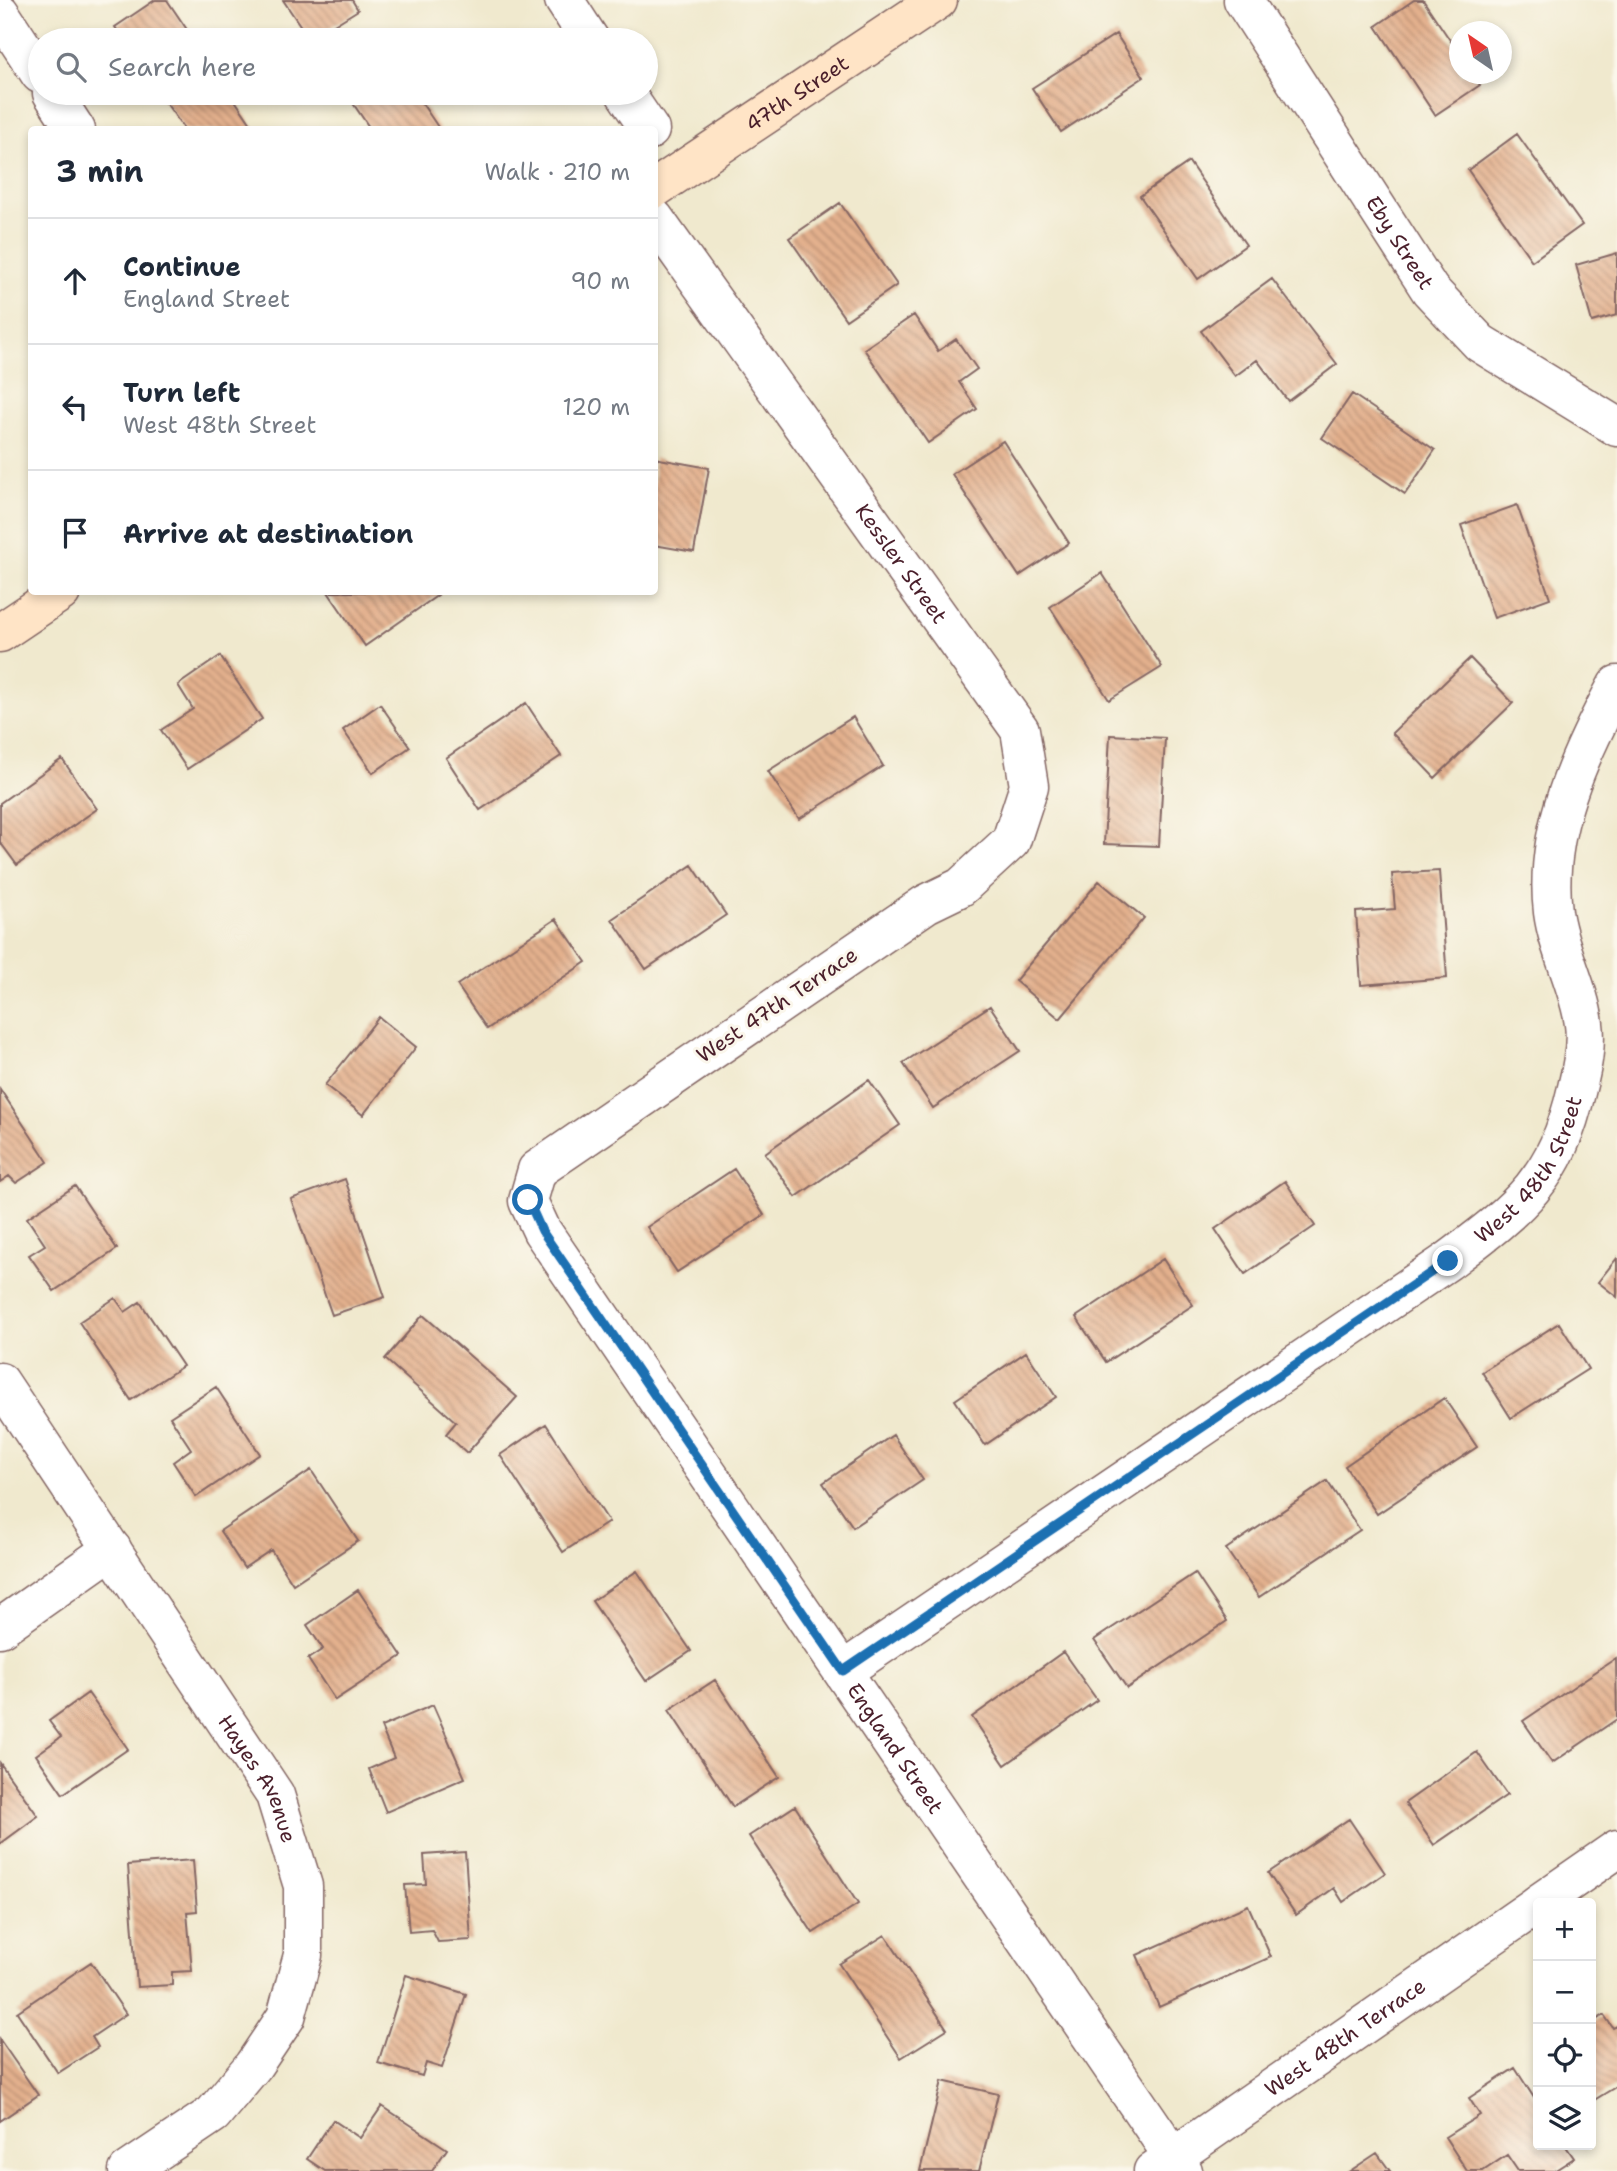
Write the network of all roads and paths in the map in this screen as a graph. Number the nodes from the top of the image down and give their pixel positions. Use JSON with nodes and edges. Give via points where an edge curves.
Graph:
{"nodes":[{"id":1,"x":564,"y":0,"type":"edge"},
{"id":2,"x":938,"y":0,"type":"edge"},
{"id":3,"x":1243,"y":0,"type":"edge"},
{"id":4,"x":0,"y":13,"type":"edge"},
{"id":5,"x":582,"y":28,"type":"edge"},
{"id":6,"x":28,"y":56,"type":"edge"},
{"id":7,"x":60,"y":105,"type":"edge"},
{"id":8,"x":633,"y":105,"type":"edge"},
{"id":9,"x":73,"y":126,"type":"edge"},
{"id":10,"x":647,"y":126,"type":"edge"},
{"id":11,"x":658,"y":151,"type":"edge"},
{"id":12,"x":666,"y":181,"type":"edge"},
{"id":13,"x":658,"y":224,"type":"edge"},
{"id":14,"x":1617,"y":427,"type":"edge"},
{"id":15,"x":57,"y":595,"type":"edge"},
{"id":16,"x":0,"y":633,"type":"edge"},
{"id":17,"x":1617,"y":685,"type":"edge"},
{"id":18,"x":926,"y":904,"type":"joint"},
{"id":19,"x":629,"y":1106,"type":"joint"},
{"id":20,"x":0,"y":1382,"type":"edge"},
{"id":21,"x":112,"y":1549,"type":"junction"},
{"id":22,"x":0,"y":1628,"type":"edge"},
{"id":23,"x":843,"y":1671,"type":"junction"},
{"id":24,"x":1617,"y":1849,"type":"edge"},
{"id":25,"x":1548,"y":1898,"type":"edge"},
{"id":26,"x":1533,"y":1908,"type":"edge"},
{"id":27,"x":1170,"y":2166,"type":"edge"},
{"id":28,"x":128,"y":2171,"type":"edge"}],
"edges":[{"from":1,"to":5,"type":"street"},
{"from":2,"to":12,"type":"main road","name":"47th Street"},
{"from":3,"to":14,"type":"street","name":"Eby Street","via":[[1430,290],[1480,343]]},
{"from":4,"to":6,"type":"street"},
{"from":7,"to":9,"type":"street"},
{"from":8,"to":10,"type":"street"},
{"from":11,"to":12,"type":"street"},
{"from":13,"to":18,"type":"street","name":"Kessler Street","via":[[1020,730],[1029,786],[1012,841],[961,887]]},
{"from":15,"to":16,"type":"main road"},
{"from":17,"to":23,"type":"street","name":"West 48th Street","via":[[1591,733],[1563,804],[1553,872],[1553,912],[1584,1025],[1583,1060],[1569,1122],[1552,1163],[1513,1212],[1448,1261]]},
{"from":18,"to":19,"type":"street","name":"West 47th Terrace"},
{"from":19,"to":23,"type":"street","name":"England Street","via":[[537,1170],[528,1200],[542,1231]]},
{"from":20,"to":21,"type":"street","name":"Hayes Avenue"},
{"from":21,"to":22,"type":"street"},
{"from":21,"to":28,"type":"street","name":"Hayes Avenue","via":[[275,1795],[303,1886],[303,1955],[286,2017],[213,2114]]},
{"from":23,"to":27,"type":"street","name":"England Street"},
{"from":24,"to":25,"type":"street","name":"West 48th Terrace"},
{"from":26,"to":27,"type":"street","name":"West 48th Terrace"}]}
